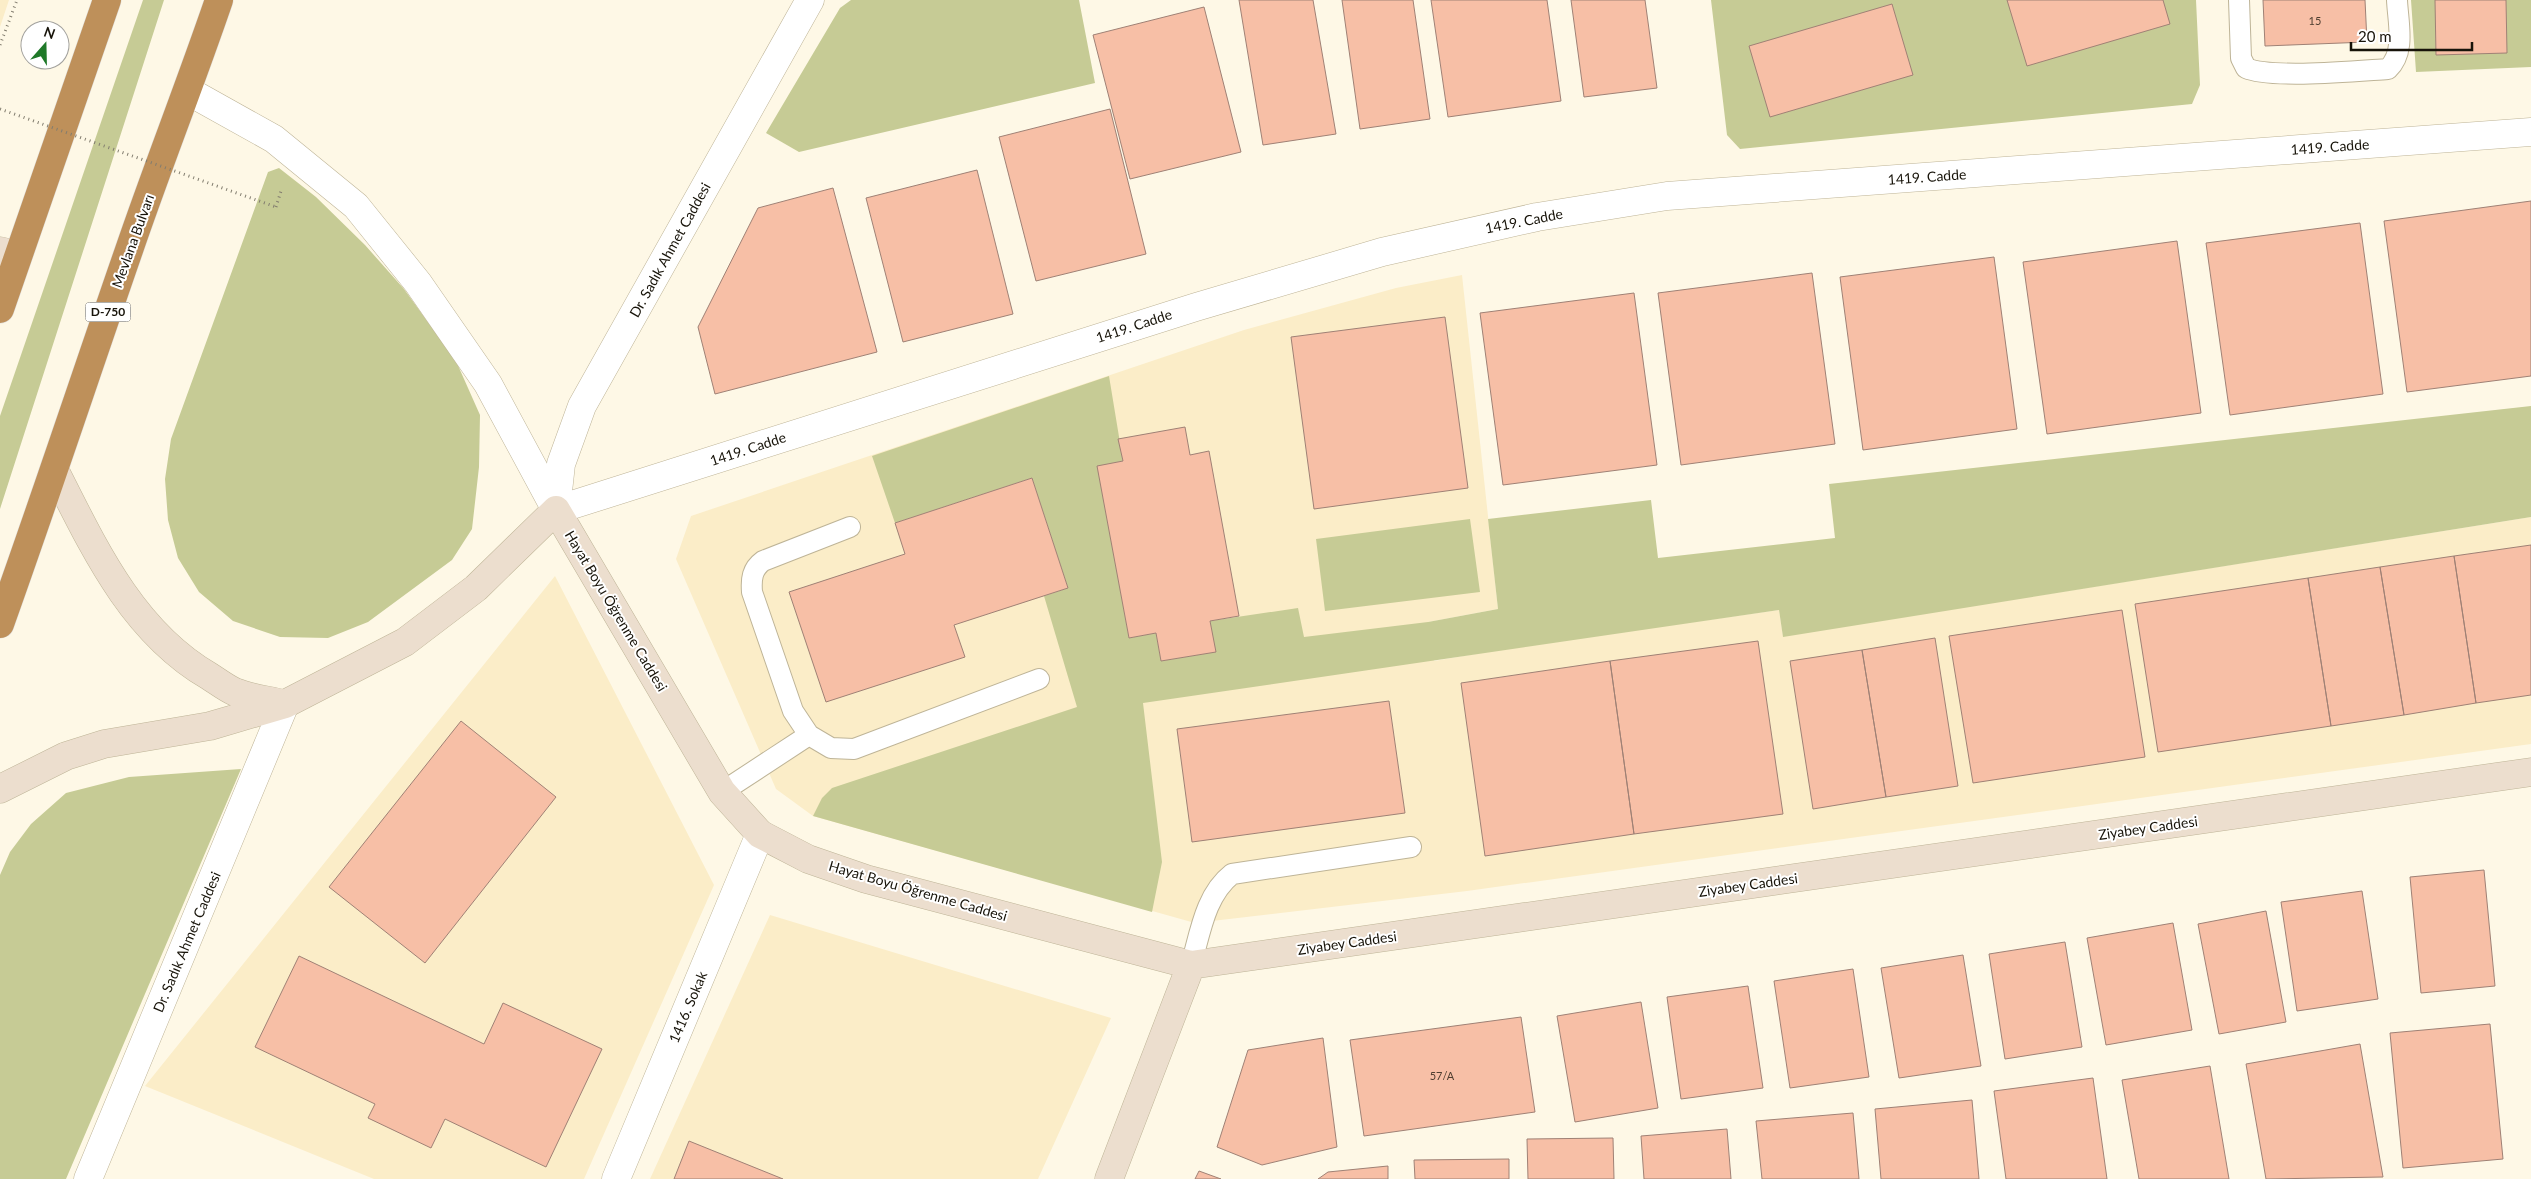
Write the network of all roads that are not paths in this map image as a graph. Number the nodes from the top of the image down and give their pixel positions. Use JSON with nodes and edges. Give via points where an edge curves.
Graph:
{"nodes":[{"id":1,"x":107,"y":0,"type":"edge"},
{"id":2,"x":219,"y":0,"type":"edge"},
{"id":3,"x":810,"y":0,"type":"edge"},
{"id":4,"x":2239,"y":0,"type":"edge"},
{"id":5,"x":2397,"y":0,"type":"edge"},
{"id":6,"x":188,"y":91,"type":"junction"},
{"id":7,"x":2531,"y":132,"type":"edge"},
{"id":8,"x":9,"y":253,"type":"edge"},
{"id":9,"x":0,"y":309,"type":"edge"},
{"id":10,"x":55,"y":471,"type":"junction"},
{"id":11,"x":556,"y":510,"type":"junction"},
{"id":12,"x":850,"y":527,"type":"dead end"},
{"id":13,"x":0,"y":624,"type":"edge"},
{"id":14,"x":1039,"y":679,"type":"dead end"},
{"id":15,"x":285,"y":704,"type":"junction"},
{"id":16,"x":810,"y":735,"type":"junction"},
{"id":17,"x":2531,"y":772,"type":"edge"},
{"id":18,"x":0,"y":789,"type":"edge"},
{"id":19,"x":722,"y":792,"type":"junction"},
{"id":20,"x":760,"y":834,"type":"junction"},
{"id":21,"x":1411,"y":847,"type":"dead end"},
{"id":22,"x":1190,"y":965,"type":"junction"},
{"id":23,"x":88,"y":1179,"type":"edge"},
{"id":24,"x":616,"y":1179,"type":"edge"},
{"id":25,"x":1109,"y":1179,"type":"edge"}],
"edges":[{"from":1,"to":8,"type":"highway"},
{"from":2,"to":6,"type":"highway","name":"Mevlana Bulvarı","number":"D-750"},
{"from":3,"to":11,"type":"street","name":"Dr. Sadık Ahmet Caddesi","via":[[582,406],[561,464]]},
{"from":4,"to":5,"type":"lane","via":[[2241,58],[2246,68],[2255,72],[2288,73],[2388,70],[2396,62],[2399,50]]},
{"from":6,"to":10,"type":"highway","name":"Mevlana Bulvarı","number":"D-750","via":[[128,251]]},
{"from":6,"to":11,"type":"street","via":[[274,139],[356,206],[418,283],[488,384]]},
{"from":7,"to":11,"type":"street","name":"1419. Cadde","via":[[1667,196],[1537,217],[1382,252],[1196,307]]},
{"from":8,"to":9,"type":"highway"},
{"from":10,"to":13,"type":"highway","name":"Mevlana Bulvarı","number":"D-750"},
{"from":10,"to":15,"type":"main road","via":[[97,554],[126,599],[158,636],[192,666],[235,692]]},
{"from":11,"to":15,"type":"main road","via":[[476,588],[405,642]]},
{"from":11,"to":19,"type":"main road","name":"Hayat Boyu Öğrenme Caddesi"},
{"from":12,"to":16,"type":"lane","via":[[763,561],[752,576],[752,592],[793,711]]},
{"from":14,"to":16,"type":"lane","via":[[854,748],[831,748]]},
{"from":15,"to":18,"type":"main road","via":[[210,726],[104,744],[30,772]]},
{"from":15,"to":23,"type":"street","name":"Dr. Sadık Ahmet Caddesi"},
{"from":16,"to":19,"type":"lane"},
{"from":17,"to":22,"type":"main road","name":"Ziyabey Caddesi"},
{"from":19,"to":20,"type":"main road","name":"Hayat Boyu Öğrenme Caddesi"},
{"from":20,"to":22,"type":"main road","name":"Hayat Boyu Öğrenme Caddesi","via":[[808,859],[866,880]]},
{"from":20,"to":24,"type":"street","name":"1416. Sokak"},
{"from":21,"to":22,"type":"lane","via":[[1232,874],[1212,896]]},
{"from":22,"to":25,"type":"main road"}]}
